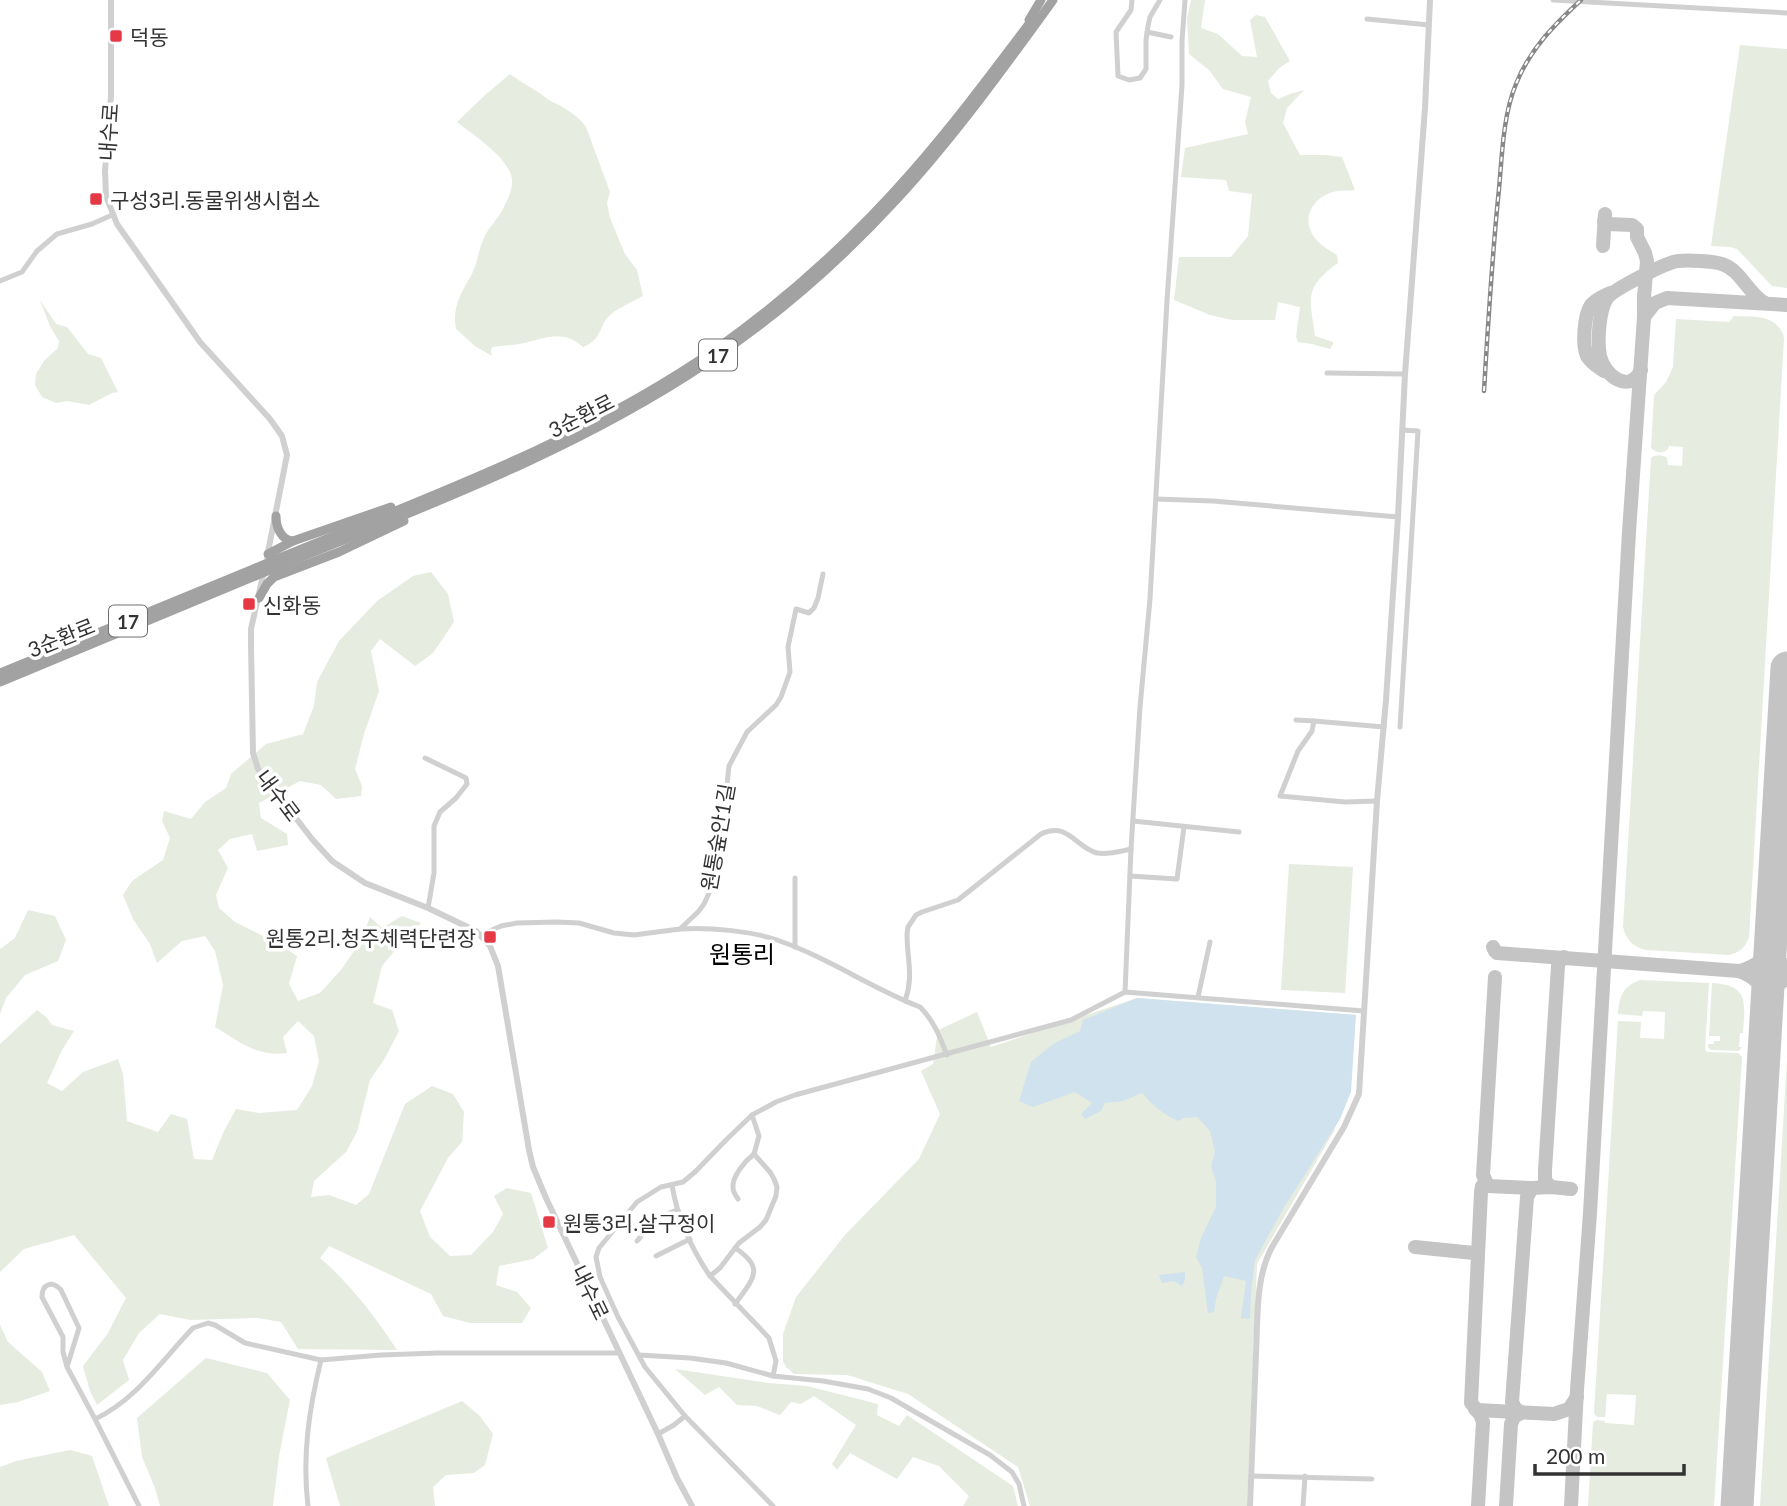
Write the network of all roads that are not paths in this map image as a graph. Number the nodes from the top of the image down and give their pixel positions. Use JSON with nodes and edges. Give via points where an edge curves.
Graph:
{"nodes":[{"id":1,"x":111,"y":0,"type":"edge"},
{"id":2,"x":1043,"y":0,"type":"edge"},
{"id":3,"x":1056,"y":0,"type":"edge"},
{"id":4,"x":1132,"y":0,"type":"edge"},
{"id":5,"x":1160,"y":0,"type":"edge"},
{"id":6,"x":1185,"y":0,"type":"edge"},
{"id":7,"x":1430,"y":0,"type":"edge"},
{"id":8,"x":1553,"y":0,"type":"edge"},
{"id":9,"x":1787,"y":13,"type":"edge"},
{"id":10,"x":1367,"y":19,"type":"dead end"},
{"id":11,"x":1429,"y":25,"type":"junction"},
{"id":12,"x":1147,"y":32,"type":"junction"},
{"id":13,"x":1023,"y":36,"type":"junction"},
{"id":14,"x":1171,"y":37,"type":"dead end"},
{"id":15,"x":112,"y":215,"type":"junction"},
{"id":16,"x":0,"y":281,"type":"edge"},
{"id":17,"x":1326,"y":373,"type":"dead end"},
{"id":18,"x":1405,"y":374,"type":"junction"},
{"id":19,"x":1402,"y":430,"type":"junction"},
{"id":20,"x":459,"y":489,"type":"junction"},
{"id":21,"x":1156,"y":499,"type":"junction"},
{"id":22,"x":276,"y":516,"type":"junction"},
{"id":23,"x":1398,"y":517,"type":"junction"},
{"id":24,"x":293,"y":541,"type":"junction"},
{"id":25,"x":274,"y":562,"type":"junction"},
{"id":26,"x":259,"y":572,"type":"junction"},
{"id":27,"x":822,"y":574,"type":"dead end"},
{"id":28,"x":259,"y":598,"type":"junction"},
{"id":29,"x":0,"y":673,"type":"edge"},
{"id":30,"x":0,"y":682,"type":"edge"},
{"id":31,"x":1296,"y":720,"type":"dead end"},
{"id":32,"x":1314,"y":721,"type":"junction"},
{"id":33,"x":1384,"y":727,"type":"junction"},
{"id":34,"x":1400,"y":727,"type":"dead end"},
{"id":35,"x":425,"y":758,"type":"dead end"},
{"id":36,"x":1377,"y":801,"type":"junction"},
{"id":37,"x":1133,"y":821,"type":"junction"},
{"id":38,"x":1184,"y":827,"type":"junction"},
{"id":39,"x":1239,"y":832,"type":"dead end"},
{"id":40,"x":1132,"y":849,"type":"junction"},
{"id":41,"x":1130,"y":876,"type":"junction"},
{"id":42,"x":795,"y":878,"type":"dead end"},
{"id":43,"x":428,"y":908,"type":"junction"},
{"id":44,"x":681,"y":929,"type":"junction"},
{"id":45,"x":481,"y":935,"type":"junction"},
{"id":46,"x":1210,"y":942,"type":"dead end"},
{"id":47,"x":796,"y":947,"type":"junction"},
{"id":48,"x":1125,"y":992,"type":"junction"},
{"id":49,"x":1198,"y":997,"type":"junction"},
{"id":50,"x":905,"y":1001,"type":"junction"},
{"id":51,"x":1364,"y":1011,"type":"junction"},
{"id":52,"x":947,"y":1055,"type":"junction"},
{"id":53,"x":752,"y":1115,"type":"junction"},
{"id":54,"x":754,"y":1154,"type":"junction"},
{"id":55,"x":786,"y":1184,"type":"dead end"},
{"id":56,"x":672,"y":1185,"type":"junction"},
{"id":57,"x":777,"y":1187,"type":"junction"},
{"id":58,"x":738,"y":1199,"type":"dead end"},
{"id":59,"x":678,"y":1210,"type":"junction"},
{"id":60,"x":690,"y":1239,"type":"junction"},
{"id":61,"x":637,"y":1241,"type":"dead end"},
{"id":62,"x":734,"y":1248,"type":"junction"},
{"id":63,"x":656,"y":1256,"type":"dead end"},
{"id":64,"x":710,"y":1276,"type":"junction"},
{"id":65,"x":735,"y":1304,"type":"junction"},
{"id":66,"x":620,"y":1353,"type":"junction"},
{"id":67,"x":638,"y":1355,"type":"junction"},
{"id":68,"x":321,"y":1360,"type":"junction"},
{"id":69,"x":67,"y":1367,"type":"junction"},
{"id":70,"x":773,"y":1376,"type":"junction"},
{"id":71,"x":685,"y":1416,"type":"junction"},
{"id":72,"x":94,"y":1419,"type":"junction"},
{"id":73,"x":658,"y":1434,"type":"junction"},
{"id":74,"x":1251,"y":1476,"type":"junction"},
{"id":75,"x":1305,"y":1476,"type":"junction"},
{"id":76,"x":1372,"y":1479,"type":"dead end"},
{"id":77,"x":139,"y":1506,"type":"edge"},
{"id":78,"x":308,"y":1506,"type":"edge"},
{"id":79,"x":692,"y":1506,"type":"edge"},
{"id":80,"x":773,"y":1506,"type":"edge"},
{"id":81,"x":1024,"y":1506,"type":"edge"},
{"id":82,"x":1250,"y":1506,"type":"edge"},
{"id":83,"x":1303,"y":1506,"type":"edge"}],
"edges":[{"from":1,"to":15,"type":"street","name":"내수로","via":[[105,171]]},
{"from":2,"to":13,"type":"highway","name":"3순환로","number":"17"},
{"from":3,"to":13,"type":"highway","name":"3순환로","number":"17"},
{"from":4,"to":12,"type":"street","via":[[1131,10],[1116,32],[1118,76],[1135,80],[1143,74]]},
{"from":5,"to":12,"type":"street"},
{"from":6,"to":21,"type":"street"},
{"from":7,"to":11,"type":"street"},
{"from":8,"to":9,"type":"street"},
{"from":10,"to":11,"type":"street"},
{"from":11,"to":18,"type":"street"},
{"from":12,"to":14,"type":"street"},
{"from":13,"to":20,"type":"highway","name":"3순환로","number":"17","via":[[958,127],[896,201],[768,319],[618,417]]},
{"from":15,"to":16,"type":"street","via":[[57,234],[22,272]]},
{"from":15,"to":22,"type":"street","name":"내수로","via":[[200,342],[282,436],[287,455]]},
{"from":17,"to":18,"type":"street"},
{"from":18,"to":19,"type":"street"},
{"from":19,"to":23,"type":"street"},
{"from":19,"to":34,"type":"street","via":[[1418,431]]},
{"from":20,"to":24,"type":"highway"},
{"from":20,"to":25,"type":"highway","name":"3순환로","number":"17"},
{"from":21,"to":23,"type":"street"},
{"from":21,"to":37,"type":"street"},
{"from":22,"to":24,"type":"highway","via":[[281,534]]},
{"from":22,"to":25,"type":"street","name":"내수로"},
{"from":23,"to":33,"type":"street"},
{"from":24,"to":25,"type":"highway"},
{"from":25,"to":26,"type":"highway","name":"3순환로","number":"17","bridge":true},
{"from":25,"to":26,"type":"street","name":"내수로"},
{"from":25,"to":28,"type":"highway"},
{"from":26,"to":28,"type":"street","name":"내수로"},
{"from":26,"to":29,"type":"highway","name":"3순환로","number":"17"},
{"from":26,"to":30,"type":"highway","name":"3순환로","number":"17"},
{"from":27,"to":44,"type":"street","name":"원통숲안1길","via":[[814,608],[809,613],[796,609],[788,647],[790,672],[780,701],[747,732],[731,759],[716,827],[709,893]]},
{"from":28,"to":43,"type":"street","name":"내수로","via":[[251,629],[253,753],[258,769],[341,868],[365,883]]},
{"from":31,"to":32,"type":"street"},
{"from":32,"to":33,"type":"street"},
{"from":32,"to":36,"type":"street","via":[[1280,796]]},
{"from":33,"to":36,"type":"street"},
{"from":35,"to":43,"type":"street","via":[[466,778],[467,784],[440,811],[434,826]]},
{"from":36,"to":51,"type":"street"},
{"from":37,"to":38,"type":"street"},
{"from":37,"to":40,"type":"street"},
{"from":38,"to":39,"type":"street"},
{"from":38,"to":41,"type":"street","via":[[1177,879]]},
{"from":40,"to":41,"type":"street"},
{"from":40,"to":50,"type":"street","via":[[1096,853],[1065,833],[1048,831],[958,900],[916,915],[907,934],[910,987]]},
{"from":41,"to":48,"type":"street"},
{"from":42,"to":47,"type":"street"},
{"from":43,"to":45,"type":"street","name":"내수로"},
{"from":44,"to":45,"type":"street","via":[[627,935],[579,923],[524,923]]},
{"from":44,"to":47,"type":"street","via":[[734,932]]},
{"from":45,"to":66,"type":"street","name":"내수로","via":[[498,967],[533,1167]]},
{"from":46,"to":49,"type":"street"},
{"from":47,"to":50,"type":"street"},
{"from":48,"to":49,"type":"street"},
{"from":48,"to":52,"type":"street","via":[[1071,1020]]},
{"from":49,"to":51,"type":"street"},
{"from":50,"to":52,"type":"street","via":[[929,1016]]},
{"from":51,"to":74,"type":"street","via":[[1355,1106],[1263,1265]]},
{"from":52,"to":53,"type":"street","via":[[795,1094]]},
{"from":53,"to":54,"type":"street","via":[[759,1136]]},
{"from":53,"to":56,"type":"street","via":[[695,1172]]},
{"from":54,"to":57,"type":"street"},
{"from":54,"to":58,"type":"street","via":[[733,1186]]},
{"from":55,"to":57,"type":"street"},
{"from":56,"to":59,"type":"street"},
{"from":56,"to":67,"type":"street","via":[[636,1202],[596,1257],[600,1277]]},
{"from":57,"to":62,"type":"street","via":[[766,1220]]},
{"from":59,"to":60,"type":"street"},
{"from":59,"to":61,"type":"street","via":[[656,1219]]},
{"from":60,"to":63,"type":"street"},
{"from":60,"to":64,"type":"street"},
{"from":62,"to":64,"type":"street"},
{"from":62,"to":65,"type":"street","via":[[747,1256],[754,1271]]},
{"from":64,"to":65,"type":"street"},
{"from":65,"to":70,"type":"street","via":[[769,1338],[776,1361]]},
{"from":66,"to":68,"type":"street","via":[[382,1354]]},
{"from":66,"to":73,"type":"street","name":"내수로"},
{"from":67,"to":70,"type":"street","via":[[726,1363]]},
{"from":67,"to":71,"type":"street"},
{"from":68,"to":72,"type":"street","via":[[245,1343],[215,1325],[201,1324],[130,1396]]},
{"from":68,"to":78,"type":"street","via":[[305,1457]]},
{"from":69,"to":69,"type":"street","via":[[63,1337],[42,1297],[50,1283],[61,1290],[79,1328]]},
{"from":69,"to":72,"type":"street"},
{"from":70,"to":81,"type":"street","via":[[869,1389],[891,1398],[1012,1472]]},
{"from":71,"to":73,"type":"street"},
{"from":71,"to":80,"type":"street"},
{"from":72,"to":77,"type":"street"},
{"from":73,"to":79,"type":"street","name":"내수로"},
{"from":74,"to":75,"type":"street"},
{"from":74,"to":82,"type":"street"},
{"from":75,"to":76,"type":"street"},
{"from":75,"to":83,"type":"street"}]}
